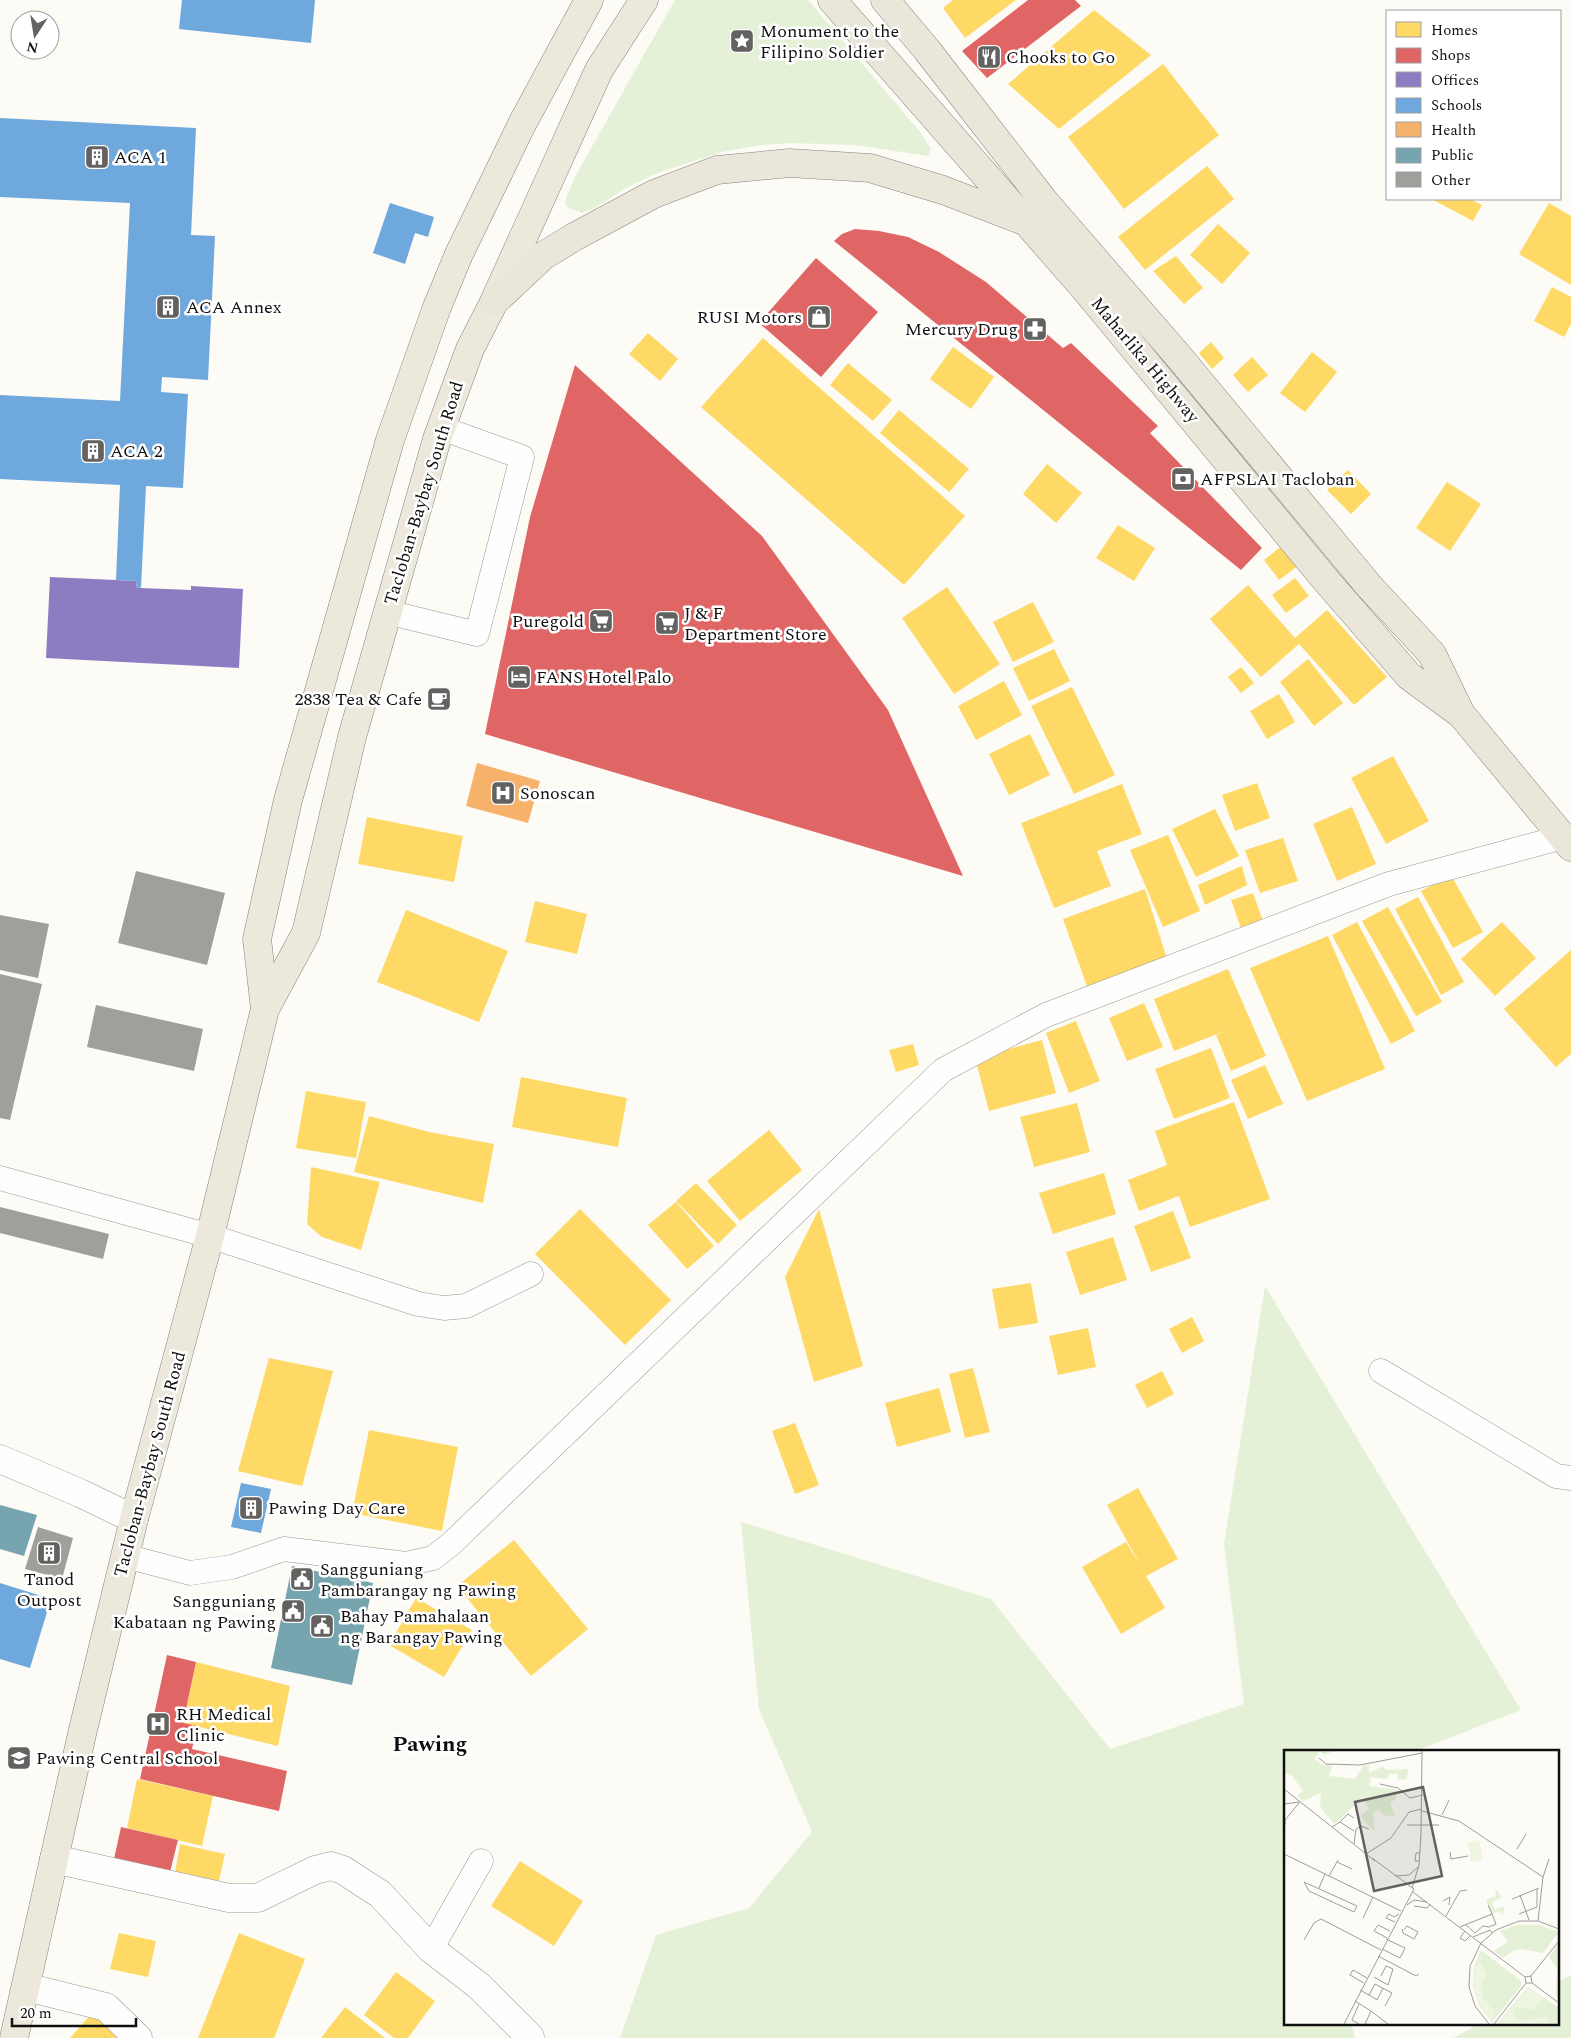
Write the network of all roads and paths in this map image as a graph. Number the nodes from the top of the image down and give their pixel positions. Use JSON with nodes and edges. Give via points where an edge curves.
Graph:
{"nodes":[{"id":1,"x":589,"y":0,"type":"edge"},
{"id":2,"x":644,"y":0,"type":"edge"},
{"id":3,"x":832,"y":0,"type":"edge"},
{"id":4,"x":885,"y":0,"type":"edge"},
{"id":5,"x":902,"y":0,"type":"edge"},
{"id":6,"x":927,"y":50,"type":"junction"},
{"id":7,"x":1028,"y":223,"type":"junction"},
{"id":8,"x":494,"y":302,"type":"junction"},
{"id":9,"x":441,"y":428,"type":"junction"},
{"id":10,"x":387,"y":612,"type":"junction"},
{"id":11,"x":1461,"y":714,"type":"junction"},
{"id":12,"x":1567,"y":842,"type":"edge"},
{"id":13,"x":265,"y":1009,"type":"junction"},
{"id":14,"x":0,"y":1178,"type":"edge"},
{"id":15,"x":210,"y":1236,"type":"junction"},
{"id":16,"x":531,"y":1274,"type":"dead end"},
{"id":17,"x":1381,"y":1371,"type":"dead end"},
{"id":18,"x":0,"y":1459,"type":"edge"},
{"id":19,"x":1571,"y":1478,"type":"edge"},
{"id":20,"x":134,"y":1519,"type":"junction"},
{"id":21,"x":125,"y":1556,"type":"junction"},
{"id":22,"x":54,"y":1859,"type":"junction"},
{"id":23,"x":481,"y":1861,"type":"dead end"},
{"id":24,"x":432,"y":1949,"type":"junction"},
{"id":25,"x":26,"y":1987,"type":"junction"},
{"id":26,"x":530,"y":2037,"type":"edge"},
{"id":27,"x":14,"y":2038,"type":"edge"},
{"id":28,"x":138,"y":2038,"type":"edge"}],
"edges":[{"from":1,"to":13,"type":"main road","name":"Tacloban-Baybay South Road","via":[[522,124],[459,254],[390,440],[288,800],[257,939]]},
{"from":2,"to":8,"type":"main road","name":"Tacloban-Baybay South Road","via":[[599,70]]},
{"from":3,"to":7,"type":"highway","name":"Maharlika Highway"},
{"from":4,"to":6,"type":"highway","name":"Maharlika Highway"},
{"from":5,"to":6,"type":"highway"},
{"from":6,"to":11,"type":"highway","name":"Maharlika Highway","via":[[1044,200],[1370,586],[1432,654]]},
{"from":7,"to":8,"type":"highway","via":[[942,190],[870,168],[790,163],[717,170],[654,194],[566,242],[543,256]]},
{"from":7,"to":11,"type":"highway","name":"Maharlika Highway","via":[[1409,676]]},
{"from":8,"to":9,"type":"main road","name":"Tacloban-Baybay South Road","via":[[470,349]]},
{"from":9,"to":10,"type":"main road","name":"Tacloban-Baybay South Road"},
{"from":9,"to":10,"type":"lane","via":[[522,457],[477,634]]},
{"from":10,"to":13,"type":"main road","name":"Tacloban-Baybay South Road","via":[[352,737],[306,933]]},
{"from":11,"to":12,"type":"highway","name":"Maharlika Highway"},
{"from":12,"to":21,"type":"lane","via":[[1389,884],[1046,1014],[943,1070],[433,1558],[406,1564],[284,1549],[232,1567],[190,1573]]},
{"from":13,"to":15,"type":"main road","name":"Tacloban-Baybay South Road"},
{"from":14,"to":15,"type":"lane"},
{"from":15,"to":16,"type":"lane","via":[[418,1304],[444,1308],[466,1306]]},
{"from":15,"to":20,"type":"main road","name":"Tacloban-Baybay South Road"},
{"from":17,"to":19,"type":"lane","via":[[1556,1476]]},
{"from":18,"to":20,"type":"street"},
{"from":20,"to":21,"type":"main road","name":"Tacloban-Baybay South Road"},
{"from":21,"to":22,"type":"main road","name":"Tacloban-Baybay South Road"},
{"from":22,"to":24,"type":"street","via":[[244,1899],[258,1898],[315,1870],[331,1866],[344,1870],[380,1894]]},
{"from":22,"to":25,"type":"main road","name":"Tacloban-Baybay South Road"},
{"from":23,"to":24,"type":"lane"},
{"from":24,"to":26,"type":"street","via":[[479,1986]]},
{"from":25,"to":27,"type":"main road","name":"Tacloban-Baybay South Road"},
{"from":25,"to":28,"type":"street","via":[[106,2007]]}]}
